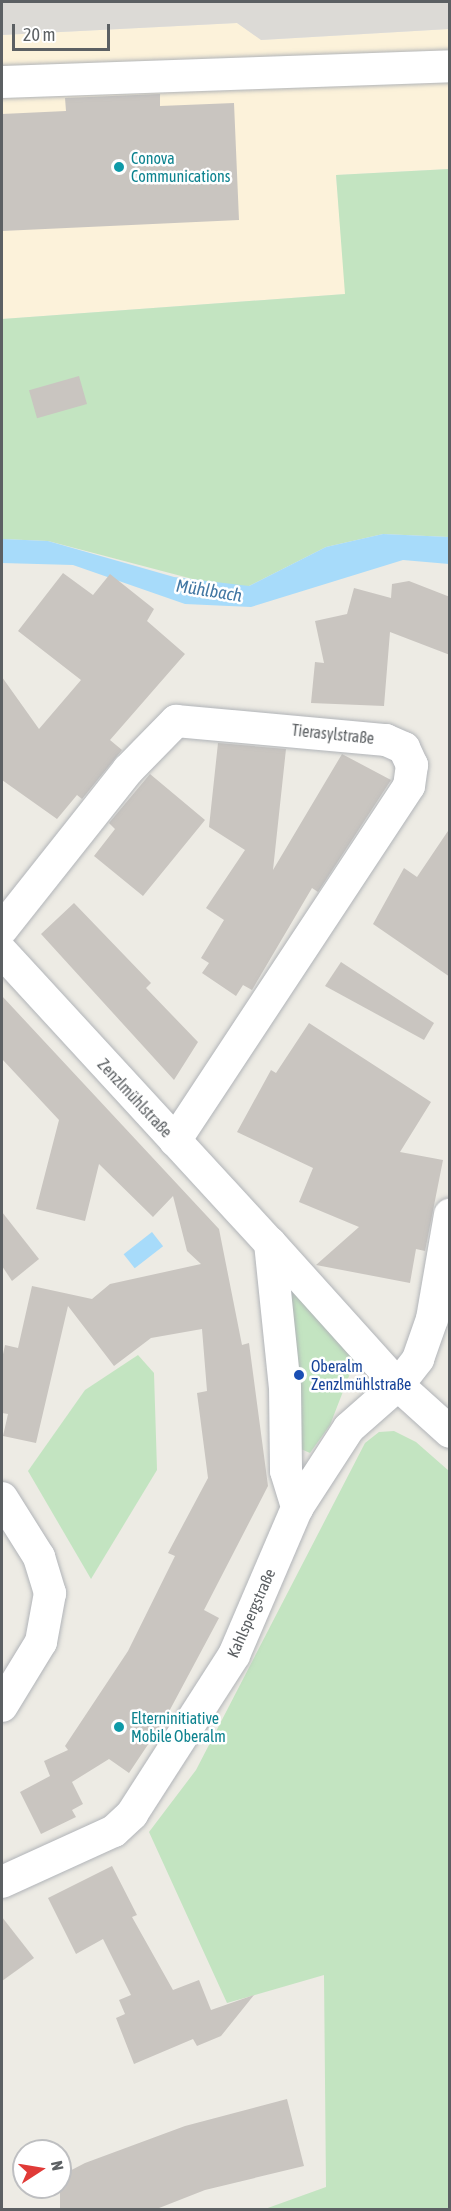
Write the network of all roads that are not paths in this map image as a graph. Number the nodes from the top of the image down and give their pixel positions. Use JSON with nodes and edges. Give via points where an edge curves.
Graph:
{"nodes":[{"id":1,"x":450,"y":66,"type":"edge"},
{"id":2,"x":2,"y":82,"type":"edge"},
{"id":3,"x":2,"y":950,"type":"edge"},
{"id":4,"x":175,"y":1141,"type":"junction"},
{"id":5,"x":450,"y":1215,"type":"edge"},
{"id":6,"x":270,"y":1243,"type":"junction"},
{"id":7,"x":398,"y":1385,"type":"junction"},
{"id":8,"x":450,"y":1432,"type":"edge"},
{"id":9,"x":2,"y":1498,"type":"edge"},
{"id":10,"x":297,"y":1508,"type":"junction"},
{"id":11,"x":2,"y":1706,"type":"edge"},
{"id":12,"x":2,"y":1879,"type":"edge"}],
"edges":[{"from":1,"to":2,"type":"street"},
{"from":3,"to":4,"type":"street","name":"Zenzlmühlstraße"},
{"from":3,"to":4,"type":"street","name":"Tierasylstraße","via":[[128,770],[176,721],[386,740],[404,748],[412,765],[409,786]]},
{"from":4,"to":6,"type":"street","name":"Zenzlmühlstraße"},
{"from":5,"to":7,"type":"street","name":"Kahlspergstraße","via":[[432,1319],[418,1359]]},
{"from":6,"to":7,"type":"street","name":"Zenzlmühlstraße"},
{"from":6,"to":10,"type":"street","via":[[285,1387],[286,1471]]},
{"from":7,"to":8,"type":"street"},
{"from":7,"to":10,"type":"street","name":"Kahlspergstraße","via":[[349,1428]]},
{"from":9,"to":11,"type":"street","via":[[39,1557],[50,1593],[41,1642]]},
{"from":10,"to":12,"type":"street","name":"Kahlspergstraße","via":[[234,1655],[132,1814],[114,1831]]}]}
